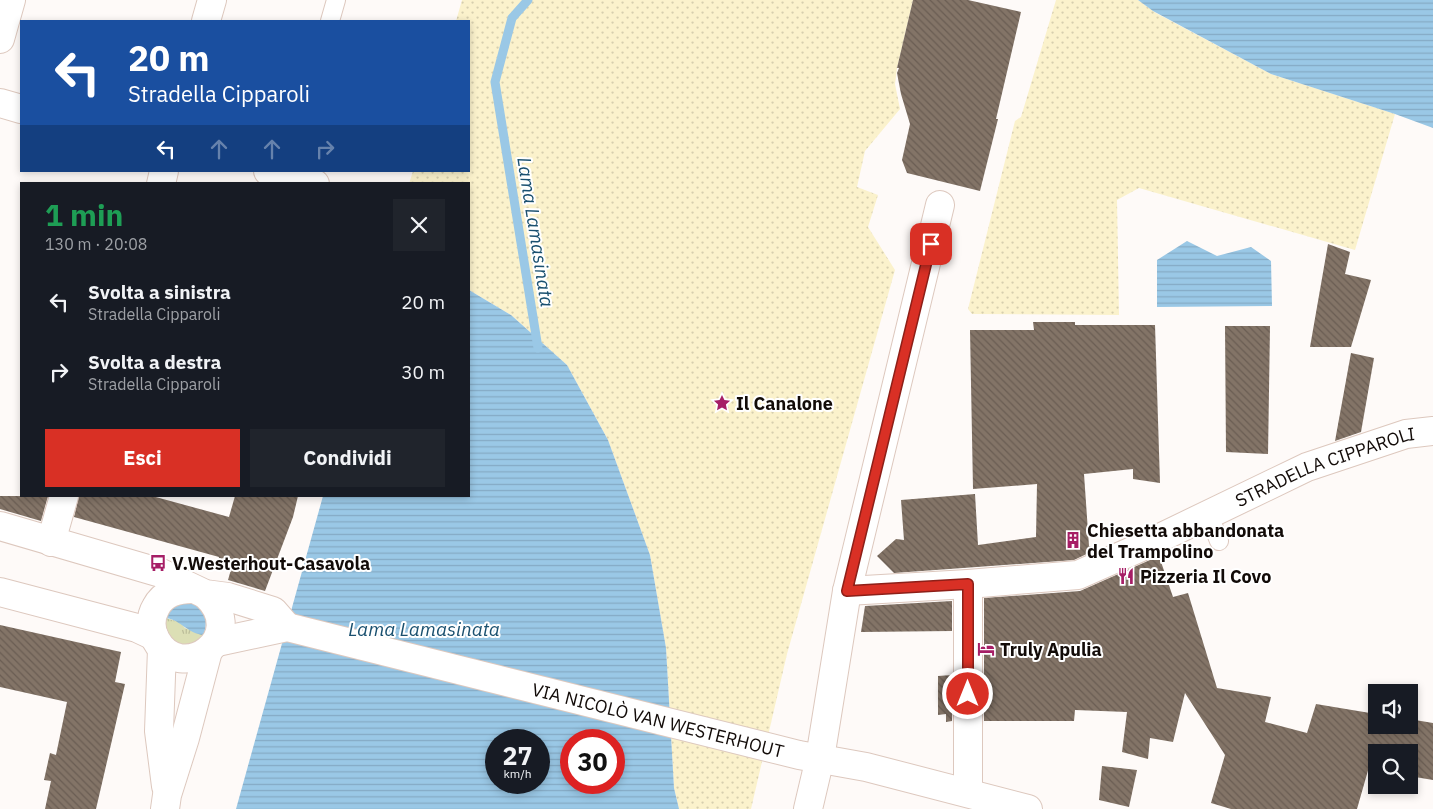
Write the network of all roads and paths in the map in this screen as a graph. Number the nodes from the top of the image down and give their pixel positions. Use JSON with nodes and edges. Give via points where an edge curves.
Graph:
{"nodes":[{"id":1,"x":11,"y":0,"type":"edge"},
{"id":2,"x":212,"y":0,"type":"edge"},
{"id":3,"x":336,"y":0,"type":"edge"},
{"id":4,"x":206,"y":20,"type":"edge"},
{"id":5,"x":330,"y":20,"type":"edge"},
{"id":6,"x":0,"y":39,"type":"edge"},
{"id":7,"x":0,"y":103,"type":"edge"},
{"id":8,"x":20,"y":109,"type":"edge"},
{"id":9,"x":281,"y":173,"type":"edge"},
{"id":10,"x":309,"y":182,"type":"edge"},
{"id":11,"x":940,"y":205,"type":"dead end"},
{"id":12,"x":1433,"y":431,"type":"edge"},
{"id":13,"x":64,"y":497,"type":"edge"},
{"id":14,"x":1209,"y":515,"type":"junction"},
{"id":15,"x":0,"y":526,"type":"edge"},
{"id":16,"x":1219,"y":541,"type":"dead end"},
{"id":17,"x":51,"y":542,"type":"junction"},
{"id":18,"x":968,"y":584,"type":"junction"},
{"id":19,"x":199,"y":591,"type":"junction"},
{"id":20,"x":847,"y":591,"type":"junction"},
{"id":21,"x":0,"y":592,"type":"edge"},
{"id":22,"x":287,"y":627,"type":"junction"},
{"id":23,"x":158,"y":642,"type":"junction"},
{"id":24,"x":212,"y":647,"type":"junction"},
{"id":25,"x":809,"y":756,"type":"junction"},
{"id":26,"x":968,"y":792,"type":"junction"},
{"id":27,"x":166,"y":802,"type":"edge"},
{"id":28,"x":808,"y":809,"type":"edge"},
{"id":29,"x":1028,"y":809,"type":"edge"}],
"edges":[{"from":1,"to":6,"type":"street"},
{"from":2,"to":4,"type":"street"},
{"from":3,"to":5,"type":"lane"},
{"from":7,"to":8,"type":"street"},
{"from":9,"to":10,"type":"street"},
{"from":11,"to":20,"type":"street"},
{"from":12,"to":14,"type":"street","name":"STRADELLA CIPPAROLI","via":[[1406,434],[1307,467]]},
{"from":13,"to":17,"type":"street"},
{"from":14,"to":16,"type":"lane"},
{"from":14,"to":18,"type":"street","name":"STRADELLA CIPPAROLI","via":[[1078,575]]},
{"from":15,"to":17,"type":"street"},
{"from":17,"to":19,"type":"street","via":[[161,573]]},
{"from":18,"to":20,"type":"street","name":"STRADELLA CIPPAROLI"},
{"from":18,"to":26,"type":"street"},
{"from":19,"to":22,"type":"street","via":[[273,611]]},
{"from":19,"to":23,"type":"street","via":[[182,589],[172,592],[156,606],[152,626]]},
{"from":19,"to":24,"type":"street","via":[[216,606],[222,621],[221,632]]},
{"from":20,"to":25,"type":"street"},
{"from":21,"to":23,"type":"street","name":"VIA NICOLÒ VAN WESTERHOUT","via":[[138,628]]},
{"from":22,"to":24,"type":"street","name":"VIA NICOLÒ VAN WESTERHOUT"},
{"from":22,"to":25,"type":"street","name":"VIA NICOLÒ VAN WESTERHOUT"},
{"from":23,"to":24,"type":"street","name":"VIA NICOLÒ VAN WESTERHOUT","via":[[170,655],[190,659]]},
{"from":23,"to":27,"type":"street"},
{"from":24,"to":27,"type":"street"},
{"from":25,"to":26,"type":"street","name":"VIA NICOLÒ VAN WESTERHOUT"},
{"from":25,"to":28,"type":"street"},
{"from":26,"to":29,"type":"street","name":"VIA NICOLÒ VAN WESTERHOUT"}]}
